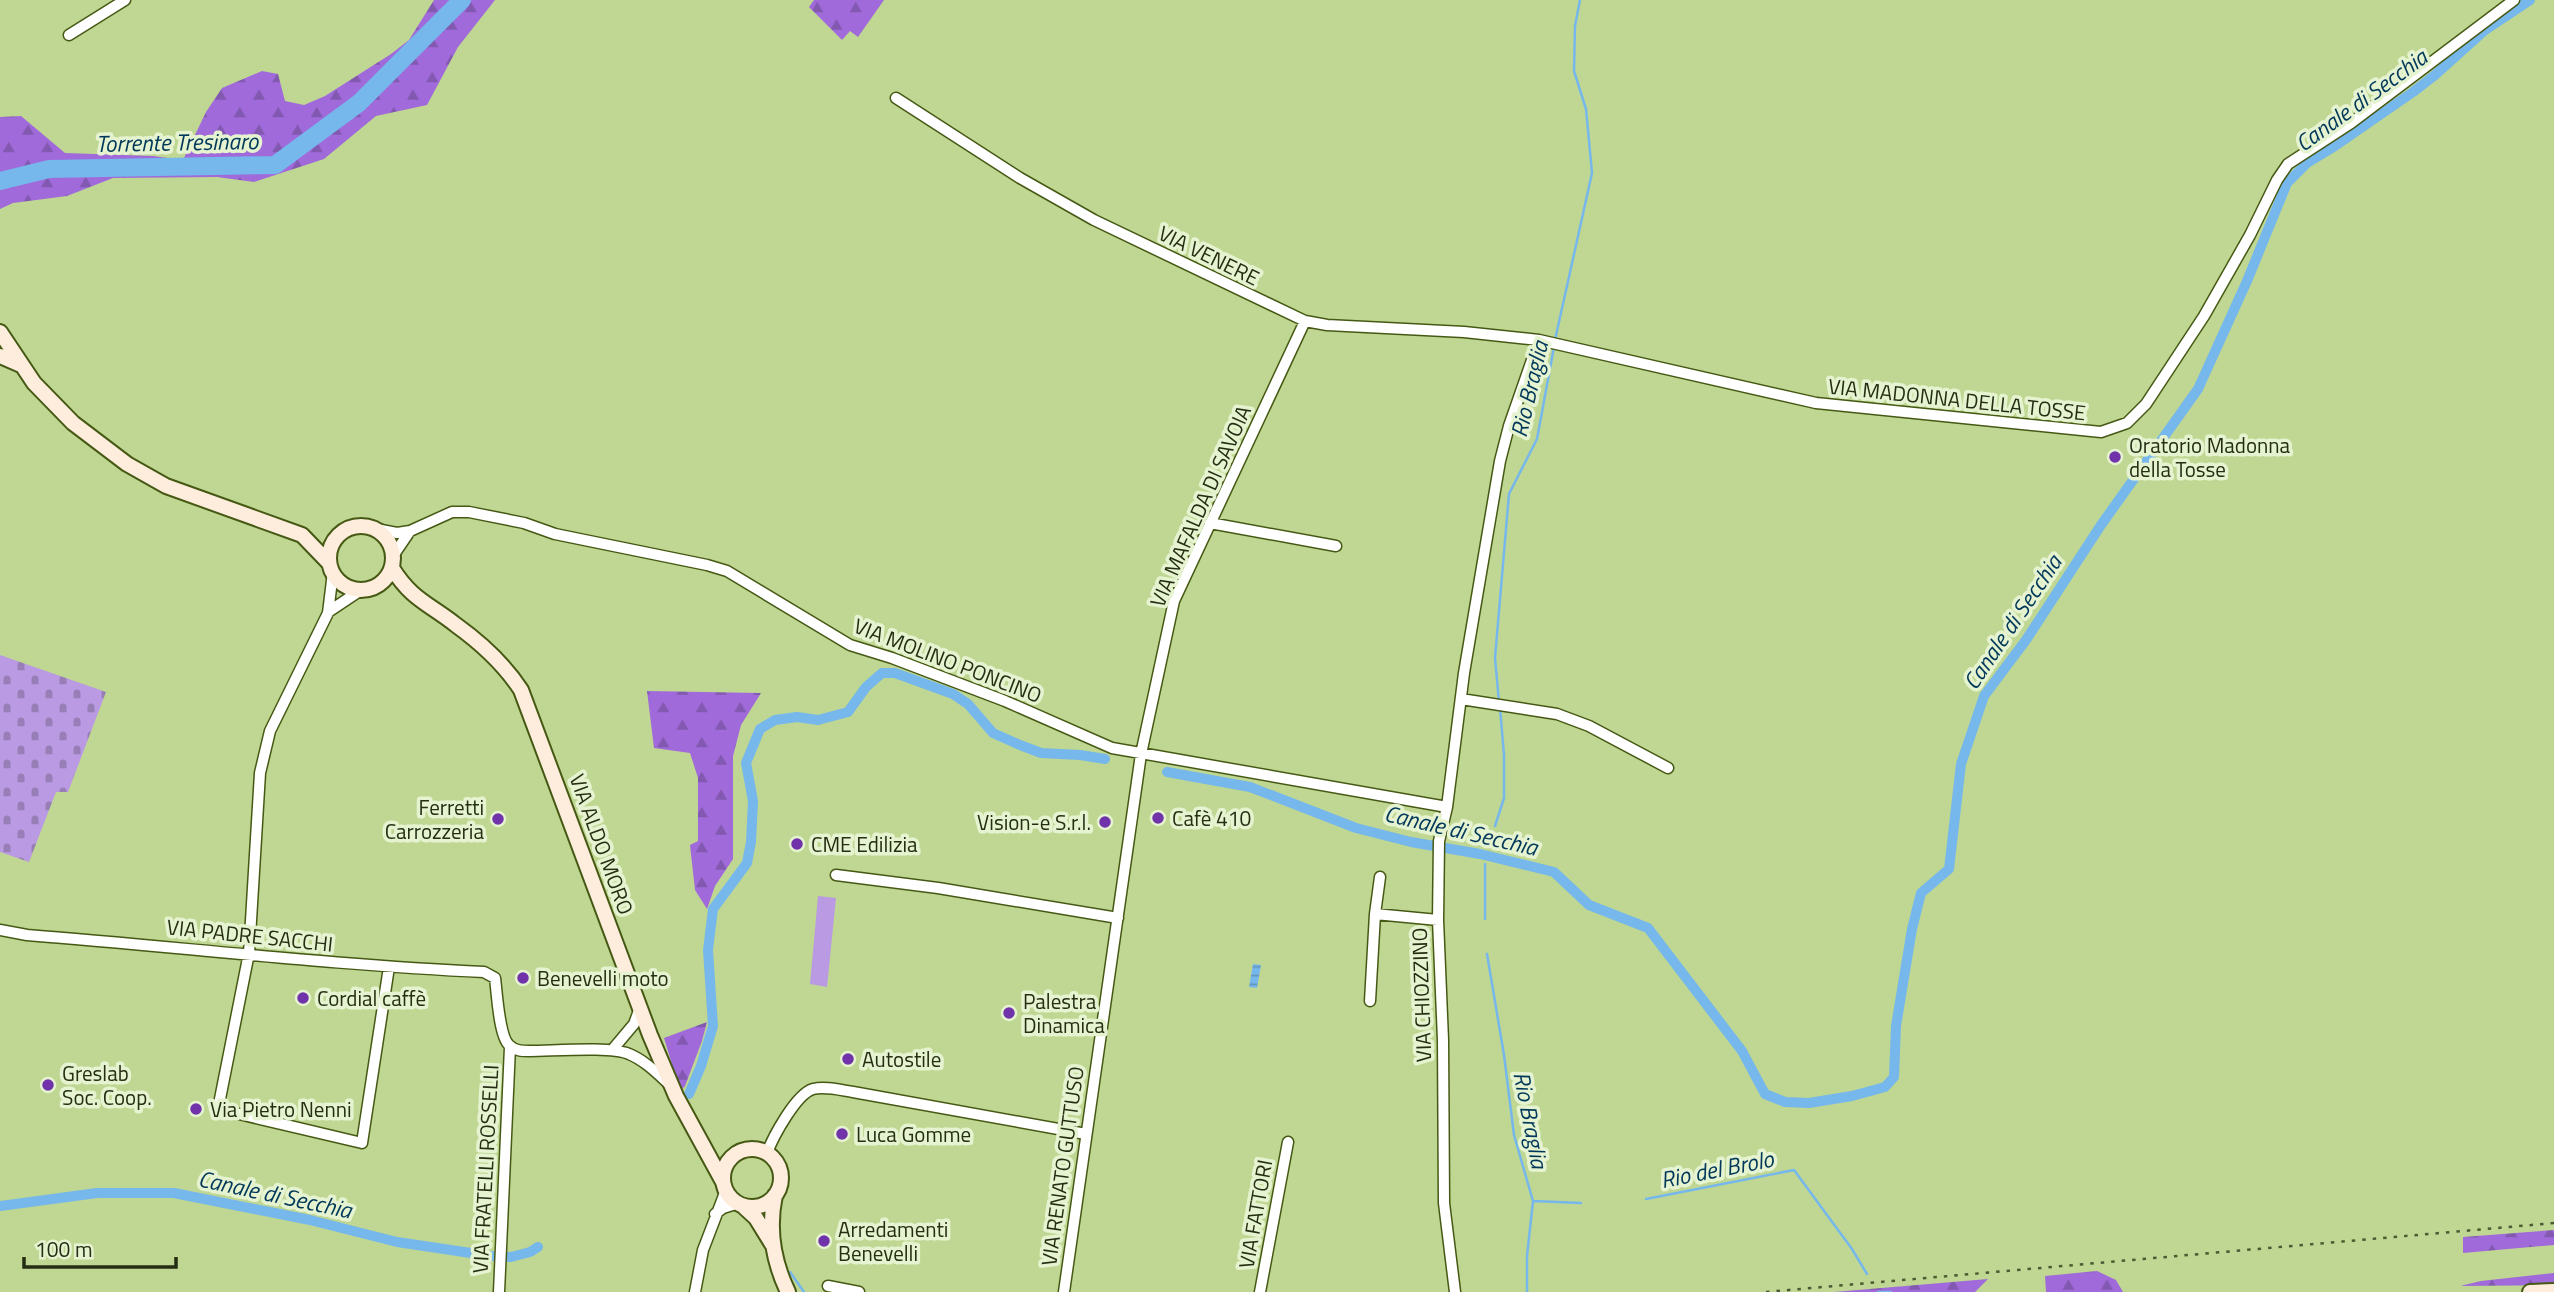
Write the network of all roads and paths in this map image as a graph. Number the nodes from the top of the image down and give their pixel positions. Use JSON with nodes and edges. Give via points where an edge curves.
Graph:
{"nodes":[{"id":1,"x":125,"y":0,"type":"edge"},
{"id":2,"x":2514,"y":0,"type":"edge"},
{"id":3,"x":69,"y":35,"type":"dead end"},
{"id":4,"x":896,"y":98,"type":"dead end"},
{"id":5,"x":1305,"y":321,"type":"junction"},
{"id":6,"x":0,"y":332,"type":"edge"},
{"id":7,"x":1543,"y":341,"type":"junction"},
{"id":8,"x":0,"y":356,"type":"edge"},
{"id":9,"x":22,"y":365,"type":"junction"},
{"id":10,"x":1210,"y":523,"type":"junction"},
{"id":11,"x":376,"y":529,"type":"junction"},
{"id":12,"x":411,"y":531,"type":"junction"},
{"id":13,"x":302,"y":535,"type":"junction"},
{"id":14,"x":338,"y":535,"type":"junction"},
{"id":15,"x":1336,"y":546,"type":"dead end"},
{"id":16,"x":393,"y":562,"type":"junction"},
{"id":17,"x":331,"y":568,"type":"junction"},
{"id":18,"x":366,"y":589,"type":"junction"},
{"id":19,"x":409,"y":593,"type":"junction"},
{"id":20,"x":328,"y":613,"type":"junction"},
{"id":21,"x":1461,"y":699,"type":"junction"},
{"id":22,"x":1142,"y":754,"type":"junction"},
{"id":23,"x":1668,"y":768,"type":"dead end"},
{"id":24,"x":1447,"y":807,"type":"junction"},
{"id":25,"x":836,"y":875,"type":"dead end"},
{"id":26,"x":1380,"y":877,"type":"dead end"},
{"id":27,"x":1375,"y":914,"type":"junction"},
{"id":28,"x":1118,"y":918,"type":"junction"},
{"id":29,"x":1438,"y":920,"type":"junction"},
{"id":30,"x":0,"y":930,"type":"edge"},
{"id":31,"x":249,"y":953,"type":"junction"},
{"id":32,"x":389,"y":967,"type":"junction"},
{"id":33,"x":495,"y":978,"type":"joint"},
{"id":34,"x":1370,"y":1001,"type":"dead end"},
{"id":35,"x":640,"y":1008,"type":"junction"},
{"id":36,"x":510,"y":1047,"type":"junction"},
{"id":37,"x":613,"y":1049,"type":"junction"},
{"id":38,"x":674,"y":1091,"type":"junction"},
{"id":39,"x":1086,"y":1134,"type":"junction"},
{"id":40,"x":1288,"y":1142,"type":"dead end"},
{"id":41,"x":706,"y":1149,"type":"junction"},
{"id":42,"x":767,"y":1153,"type":"junction"},
{"id":43,"x":732,"y":1158,"type":"junction"},
{"id":44,"x":724,"y":1186,"type":"junction"},
{"id":45,"x":775,"y":1195,"type":"junction"},
{"id":46,"x":741,"y":1204,"type":"junction"},
{"id":47,"x":715,"y":1214,"type":"junction"},
{"id":48,"x":773,"y":1245,"type":"junction"},
{"id":49,"x":828,"y":1286,"type":"dead end"},
{"id":50,"x":2554,"y":1291,"type":"edge"},
{"id":51,"x":499,"y":1292,"type":"edge"},
{"id":52,"x":695,"y":1292,"type":"edge"},
{"id":53,"x":788,"y":1292,"type":"edge"},
{"id":54,"x":859,"y":1292,"type":"edge"},
{"id":55,"x":1064,"y":1292,"type":"edge"},
{"id":56,"x":1260,"y":1292,"type":"edge"},
{"id":57,"x":1455,"y":1292,"type":"edge"},
{"id":58,"x":2530,"y":1292,"type":"edge"}],
"edges":[{"from":1,"to":3,"type":"street"},
{"from":2,"to":7,"type":"street","name":"VIA MADONNA DELLA TOSSE","via":[[2351,123],[2288,164],[2204,316],[2146,404],[2116,428],[2088,432],[1816,403]]},
{"from":4,"to":5,"type":"street","name":"VIA VENERE","via":[[1094,220]]},
{"from":5,"to":7,"type":"street","name":"VIA VENERE"},
{"from":5,"to":10,"type":"street","name":"VIA MAFALDA DI SAVOIA"},
{"from":6,"to":9,"type":"main road"},
{"from":7,"to":21,"type":"street","name":"VIA CHIOZZINO","via":[[1508,426]]},
{"from":8,"to":9,"type":"main road"},
{"from":9,"to":13,"type":"main road","via":[[73,424],[127,464],[166,486]]},
{"from":10,"to":15,"type":"street"},
{"from":10,"to":22,"type":"street","name":"VIA MAFALDA DI SAVOIA","via":[[1174,601]]},
{"from":11,"to":12,"type":"street","name":"VIA MOLINO PONCINO"},
{"from":11,"to":14,"type":"main road","via":[[361,525]]},
{"from":11,"to":16,"type":"main road","via":[[388,540]]},
{"from":12,"to":16,"type":"street","name":"VIA MOLINO PONCINO"},
{"from":12,"to":22,"type":"street","name":"VIA MOLINO PONCINO","via":[[452,512],[470,512],[727,571],[850,645],[992,696],[1112,748]]},
{"from":13,"to":14,"type":"main road"},
{"from":13,"to":17,"type":"main road"},
{"from":14,"to":17,"type":"main road","via":[[332,545]]},
{"from":16,"to":18,"type":"main road","via":[[381,583]]},
{"from":16,"to":19,"type":"main road","name":"VIA ALDO MORO"},
{"from":17,"to":18,"type":"main road","via":[[344,585]]},
{"from":17,"to":20,"type":"street"},
{"from":18,"to":19,"type":"main road","name":"VIA ALDO MORO"},
{"from":18,"to":20,"type":"street"},
{"from":19,"to":35,"type":"main road","name":"VIA ALDO MORO","via":[[492,655],[521,690]]},
{"from":20,"to":31,"type":"street","via":[[263,752]]},
{"from":21,"to":23,"type":"street","via":[[1557,714]]},
{"from":21,"to":24,"type":"street","name":"VIA CHIOZZINO"},
{"from":22,"to":24,"type":"street","name":"VIA MOLINO PONCINO"},
{"from":22,"to":28,"type":"street","name":"VIA RENATO GUTTUSO"},
{"from":24,"to":29,"type":"street","name":"VIA CHIOZZINO","via":[[1439,841]]},
{"from":25,"to":28,"type":"street"},
{"from":26,"to":27,"type":"street"},
{"from":27,"to":29,"type":"street"},
{"from":27,"to":34,"type":"street"},
{"from":28,"to":39,"type":"street","name":"VIA RENATO GUTTUSO"},
{"from":29,"to":57,"type":"street","name":"VIA CHIOZZINO","via":[[1444,1203]]},
{"from":30,"to":31,"type":"street","name":"VIA PADRE SACCHI"},
{"from":31,"to":32,"type":"street","name":"VIA PADRE SACCHI"},
{"from":31,"to":32,"type":"street","via":[[218,1109],[362,1143]]},
{"from":32,"to":33,"type":"street","name":"VIA PADRE SACCHI","via":[[484,972]]},
{"from":33,"to":36,"type":"street","name":"VIA FRATELLI ROSSELLI","via":[[504,1038]]},
{"from":35,"to":37,"type":"street","via":[[634,1024]]},
{"from":35,"to":38,"type":"main road","name":"VIA ALDO MORO"},
{"from":36,"to":37,"type":"street","name":"VIA FRATELLI ROSSELLI","via":[[518,1051]]},
{"from":36,"to":51,"type":"street","name":"VIA FRATELLI ROSSELLI"},
{"from":37,"to":38,"type":"street","name":"VIA FRATELLI ROSSELLI","via":[[641,1061]]},
{"from":38,"to":41,"type":"main road","name":"VIA ALDO MORO"},
{"from":39,"to":42,"type":"street","via":[[861,1093],[813,1089],[803,1094]]},
{"from":39,"to":55,"type":"street","name":"VIA RENATO GUTTUSO"},
{"from":40,"to":56,"type":"street","name":"VIA FATTORI"},
{"from":41,"to":43,"type":"main road"},
{"from":41,"to":44,"type":"main road","name":"VIA ALDO MORO"},
{"from":42,"to":43,"type":"main road","via":[[748,1149]]},
{"from":42,"to":45,"type":"main road","via":[[781,1177]]},
{"from":43,"to":44,"type":"main road","via":[[726,1166]]},
{"from":44,"to":46,"type":"main road"},
{"from":44,"to":47,"type":"street"},
{"from":45,"to":46,"type":"main road","via":[[760,1206]]},
{"from":45,"to":48,"type":"main road"},
{"from":46,"to":47,"type":"street"},
{"from":46,"to":48,"type":"main road"},
{"from":47,"to":52,"type":"street"},
{"from":48,"to":53,"type":"main road"},
{"from":49,"to":54,"type":"street"},
{"from":50,"to":58,"type":"main road"}]}
